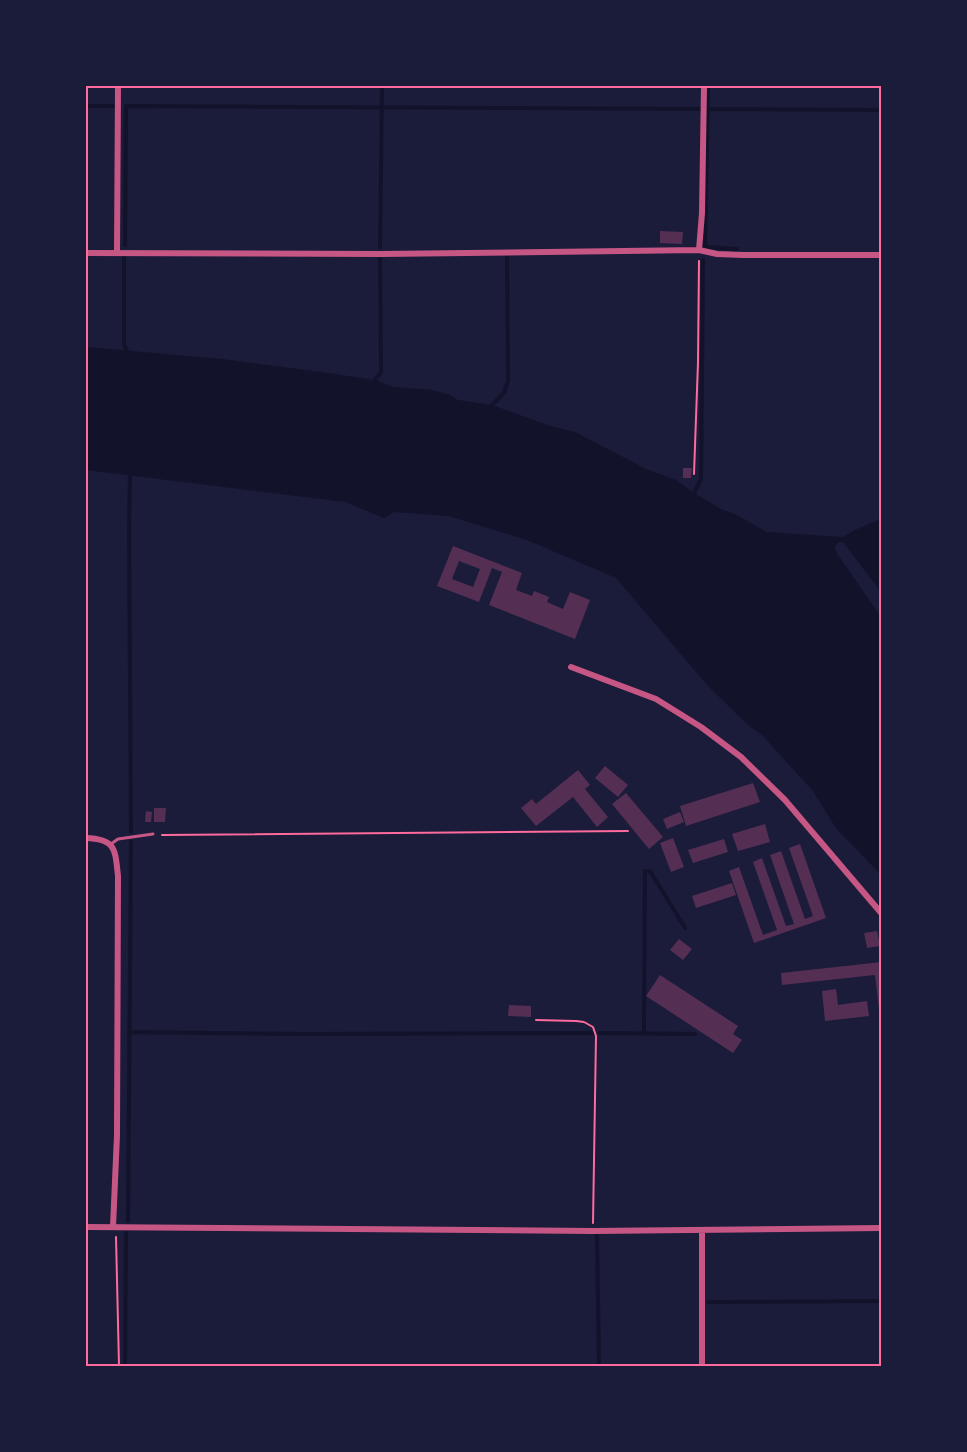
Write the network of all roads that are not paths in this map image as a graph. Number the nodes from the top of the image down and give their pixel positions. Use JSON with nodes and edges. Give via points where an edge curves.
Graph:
{"nodes":[{"id":1,"x":118,"y":86,"type":"edge"},
{"id":2,"x":704,"y":86,"type":"edge"},
{"id":3,"x":699,"y":250,"type":"junction"},
{"id":4,"x":86,"y":253,"type":"edge"},
{"id":5,"x":117,"y":253,"type":"junction"},
{"id":6,"x":882,"y":255,"type":"edge"},
{"id":7,"x":571,"y":667,"type":"dead end"},
{"id":8,"x":153,"y":834,"type":"road end"},
{"id":9,"x":86,"y":838,"type":"edge"},
{"id":10,"x":111,"y":844,"type":"junction"},
{"id":11,"x":882,"y":914,"type":"edge"},
{"id":12,"x":86,"y":1227,"type":"edge"},
{"id":13,"x":113,"y":1227,"type":"junction"},
{"id":14,"x":882,"y":1228,"type":"edge"},
{"id":15,"x":702,"y":1230,"type":"junction"},
{"id":16,"x":702,"y":1366,"type":"edge"}],
"edges":[{"from":1,"to":5,"type":"street"},
{"from":2,"to":3,"type":"street"},
{"from":3,"to":5,"type":"street"},
{"from":3,"to":6,"type":"street","via":[[717,255]]},
{"from":4,"to":5,"type":"street"},
{"from":7,"to":11,"type":"street","via":[[656,699],[741,757],[785,800]]},
{"from":8,"to":10,"type":"lane","via":[[118,839]]},
{"from":9,"to":10,"type":"street"},
{"from":10,"to":13,"type":"street","via":[[118,876]]},
{"from":12,"to":13,"type":"street"},
{"from":13,"to":15,"type":"street"},
{"from":14,"to":15,"type":"street"},
{"from":15,"to":16,"type":"street"}]}
